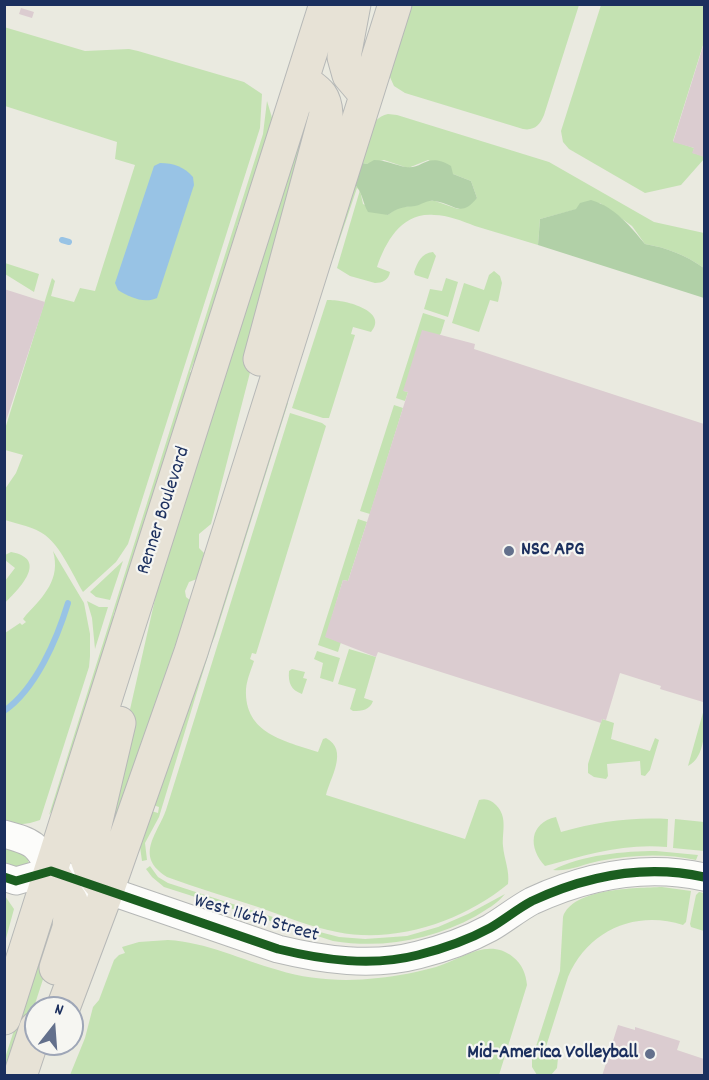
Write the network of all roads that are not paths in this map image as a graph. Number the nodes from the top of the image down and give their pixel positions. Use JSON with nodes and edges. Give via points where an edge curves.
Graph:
{"nodes":[{"id":1,"x":326,"y":4,"type":"edge"},
{"id":2,"x":354,"y":4,"type":"edge"},
{"id":3,"x":395,"y":4,"type":"edge"},
{"id":4,"x":302,"y":80,"type":"junction"},
{"id":5,"x":366,"y":95,"type":"junction"},
{"id":6,"x":238,"y":502,"type":"junction"},
{"id":7,"x":137,"y":598,"type":"junction"},
{"id":8,"x":4,"y":834,"type":"edge"},
{"id":9,"x":51,"y":871,"type":"junction"},
{"id":10,"x":4,"y":877,"type":"edge"},
{"id":11,"x":705,"y":877,"type":"edge"},
{"id":12,"x":107,"y":891,"type":"junction"},
{"id":13,"x":47,"y":996,"type":"edge"},
{"id":14,"x":68,"y":996,"type":"edge"},
{"id":15,"x":4,"y":1018,"type":"edge"},
{"id":16,"x":27,"y":1056,"type":"edge"},
{"id":17,"x":44,"y":1056,"type":"edge"},
{"id":18,"x":20,"y":1076,"type":"edge"},
{"id":19,"x":37,"y":1076,"type":"edge"}],
"edges":[{"from":1,"to":4,"type":"main road","name":"Renner Boulevard"},
{"from":2,"to":5,"type":"main road","via":[[344,57],[349,75]]},
{"from":3,"to":5,"type":"main road"},
{"from":4,"to":6,"type":"main road","via":[[319,92],[326,114],[238,446]]},
{"from":4,"to":7,"type":"main road","name":"Renner Boulevard"},
{"from":5,"to":6,"type":"main road"},
{"from":6,"to":12,"type":"main road","via":[[191,652]]},
{"from":7,"to":9,"type":"main road","name":"Renner Boulevard"},
{"from":7,"to":12,"type":"main road","via":[[141,630],[87,859],[92,873]]},
{"from":8,"to":9,"type":"street","via":[[26,840],[39,849]]},
{"from":9,"to":10,"type":"street","via":[[16,881]]},
{"from":9,"to":12,"type":"street","name":"West 116th Street"},
{"from":9,"to":13,"type":"main road","via":[[71,901],[69,928]]},
{"from":9,"to":15,"type":"main road","name":"Renner Boulevard"},
{"from":11,"to":12,"type":"street","name":"West 116th Street","via":[[644,871],[594,878],[530,902],[488,929],[417,956],[350,961],[278,949]]},
{"from":12,"to":14,"type":"main road"},
{"from":16,"to":18,"type":"main road"},
{"from":17,"to":19,"type":"main road"}]}
